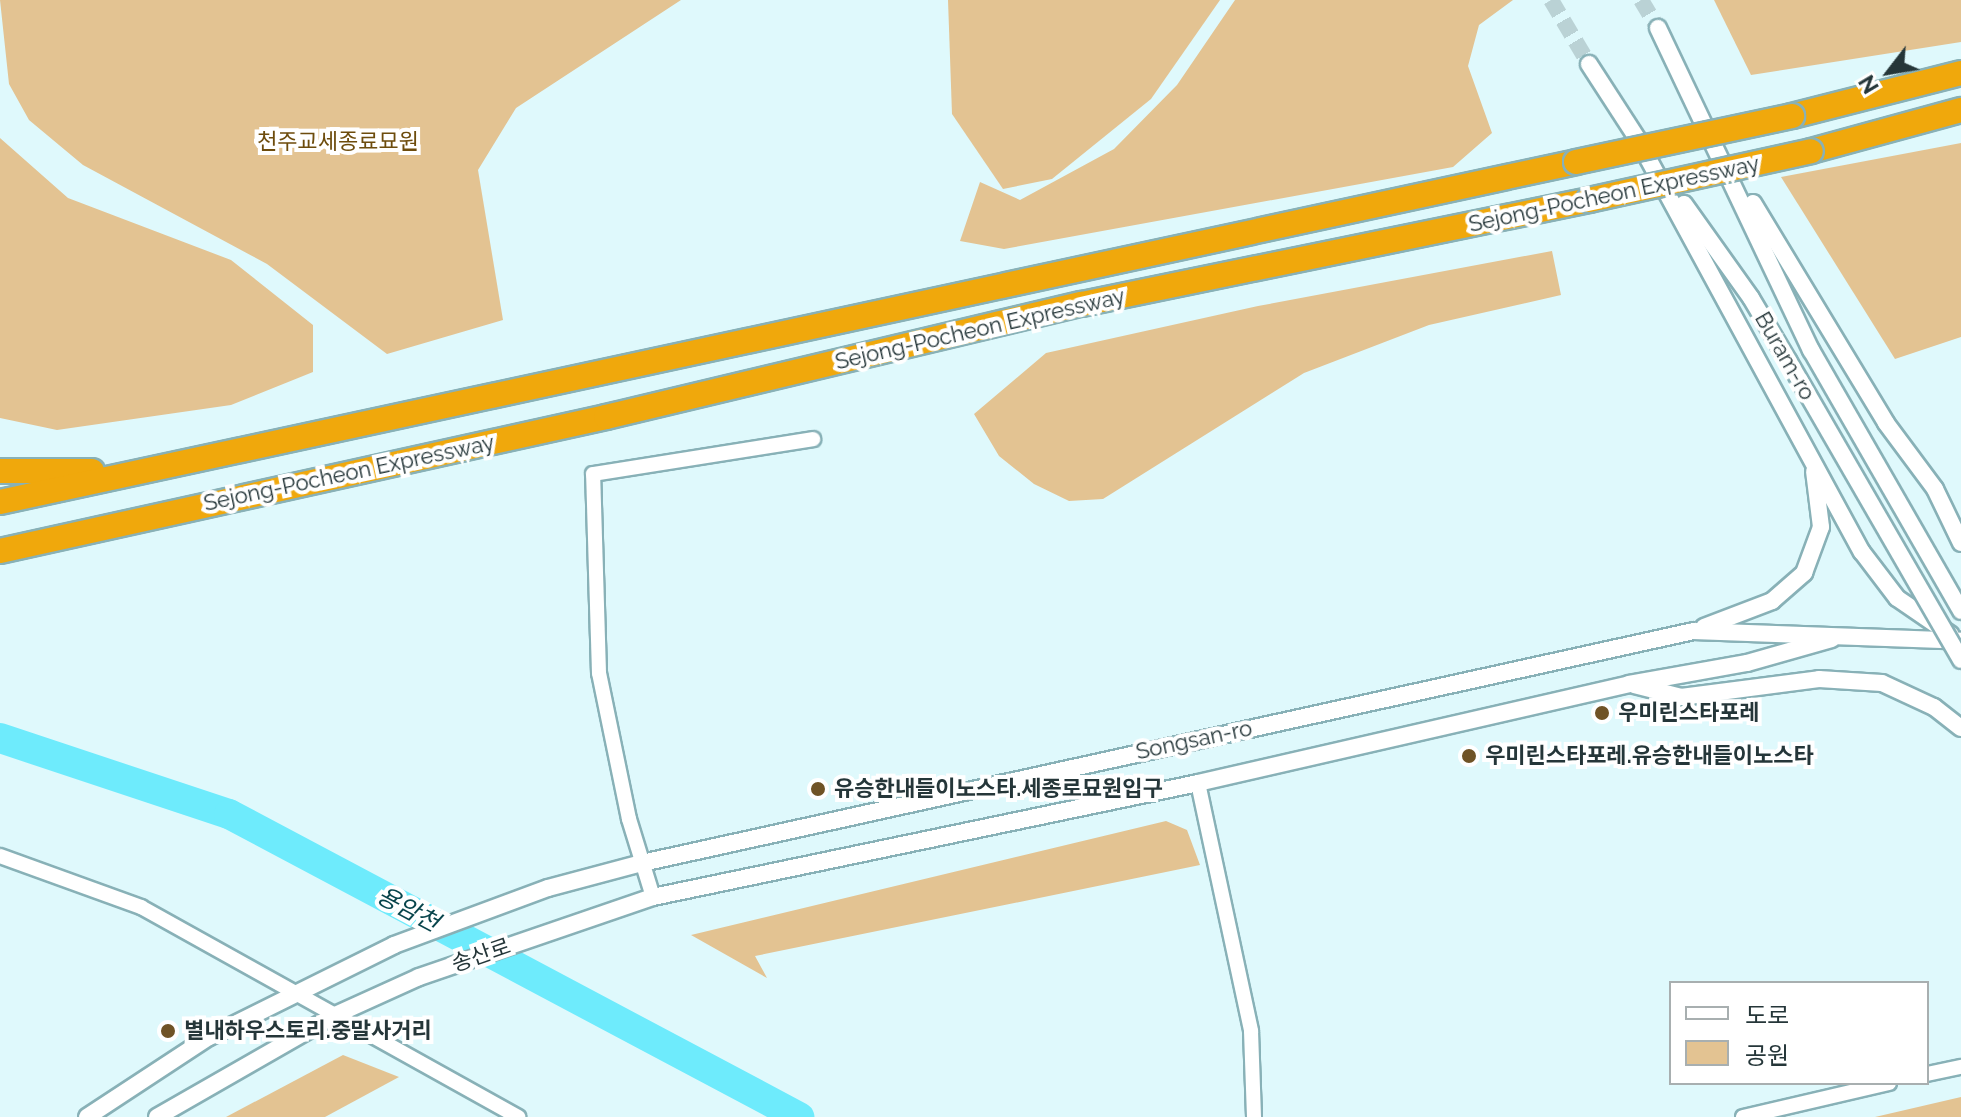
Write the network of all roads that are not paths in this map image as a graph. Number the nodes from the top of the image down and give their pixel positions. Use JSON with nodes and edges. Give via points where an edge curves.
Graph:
{"nodes":[{"id":1,"x":1658,"y":28,"type":"tunnel mouth"},
{"id":2,"x":1589,"y":64,"type":"tunnel mouth"},
{"id":3,"x":1961,"y":73,"type":"edge"},
{"id":4,"x":1961,"y":110,"type":"edge"},
{"id":5,"x":1714,"y":138,"type":"junction"},
{"id":6,"x":1637,"y":139,"type":"junction"},
{"id":7,"x":813,"y":439,"type":"dead end"},
{"id":8,"x":1809,"y":450,"type":"junction"},
{"id":9,"x":0,"y":471,"type":"edge"},
{"id":10,"x":134,"y":472,"type":"junction"},
{"id":11,"x":0,"y":502,"type":"edge"},
{"id":12,"x":1960,"y":537,"type":"edge"},
{"id":13,"x":0,"y":551,"type":"edge"},
{"id":14,"x":1961,"y":611,"type":"edge"},
{"id":15,"x":1694,"y":631,"type":"junction"},
{"id":16,"x":1845,"y":636,"type":"junction"},
{"id":17,"x":1961,"y":641,"type":"edge"},
{"id":18,"x":1961,"y":660,"type":"edge"},
{"id":19,"x":1629,"y":684,"type":"junction"},
{"id":20,"x":1961,"y":728,"type":"edge"},
{"id":21,"x":1198,"y":783,"type":"junction"},
{"id":22,"x":0,"y":856,"type":"edge"},
{"id":23,"x":642,"y":863,"type":"junction"},
{"id":24,"x":548,"y":888,"type":"joint"},
{"id":25,"x":653,"y":897,"type":"junction"},
{"id":26,"x":601,"y":914,"type":"joint"},
{"id":27,"x":294,"y":994,"type":"junction"},
{"id":28,"x":333,"y":1016,"type":"junction"},
{"id":29,"x":1961,"y":1067,"type":"edge"},
{"id":30,"x":1929,"y":1074,"type":"edge"},
{"id":31,"x":1880,"y":1085,"type":"edge"},
{"id":32,"x":87,"y":1117,"type":"edge"},
{"id":33,"x":157,"y":1117,"type":"edge"},
{"id":34,"x":518,"y":1117,"type":"edge"},
{"id":35,"x":1254,"y":1117,"type":"edge"},
{"id":36,"x":1743,"y":1117,"type":"edge"}],
"edges":[{"from":1,"to":5,"type":"street","name":"Buram-ro"},
{"from":2,"to":6,"type":"street","name":"Buram-ro"},
{"from":3,"to":10,"type":"highway","name":"Sejong-Pocheon Expressway","bridge":true,"via":[[1792,116]]},
{"from":4,"to":13,"type":"highway","name":"Sejong-Pocheon Expressway","bridge":true,"via":[[1811,151],[1082,304],[606,417]]},
{"from":5,"to":12,"type":"street"},
{"from":5,"to":14,"type":"street","name":"Buram-ro","via":[[1811,350]]},
{"from":6,"to":8,"type":"street"},
{"from":6,"to":18,"type":"street","name":"Buram-ro","bridge":true,"via":[[1751,298]]},
{"from":7,"to":23,"type":"street","via":[[593,474],[599,673]]},
{"from":8,"to":15,"type":"street","via":[[1821,527],[1804,573],[1772,601]]},
{"from":8,"to":17,"type":"street","via":[[1862,552],[1897,598]]},
{"from":9,"to":10,"type":"highway"},
{"from":10,"to":11,"type":"highway","name":"Sejong-Pocheon Expressway"},
{"from":15,"to":16,"type":"street","name":"Songsan-ro"},
{"from":15,"to":23,"type":"street","name":"Songsan-ro"},
{"from":16,"to":17,"type":"street","name":"Songsan-ro"},
{"from":16,"to":19,"type":"street","name":"Songsan-ro","via":[[1747,663]]},
{"from":19,"to":20,"type":"street","via":[[1681,697],[1819,679],[1882,683],[1934,707]]},
{"from":19,"to":21,"type":"street","name":"Songsan-ro"},
{"from":21,"to":25,"type":"street","name":"Songsan-ro"},
{"from":21,"to":35,"type":"street","via":[[1251,1031]]},
{"from":22,"to":27,"type":"street","via":[[141,907]]},
{"from":23,"to":24,"type":"street","name":"Songsan-ro"},
{"from":23,"to":25,"type":"street"},
{"from":24,"to":27,"type":"street","name":"송산로","via":[[394,945]]},
{"from":25,"to":26,"type":"street","name":"Songsan-ro"},
{"from":26,"to":28,"type":"street","name":"송산로","via":[[419,977]]},
{"from":27,"to":28,"type":"street"},
{"from":27,"to":32,"type":"street","via":[[209,1037]]},
{"from":28,"to":33,"type":"street"},
{"from":28,"to":34,"type":"street"},
{"from":29,"to":30,"type":"street"},
{"from":31,"to":36,"type":"street"}]}
